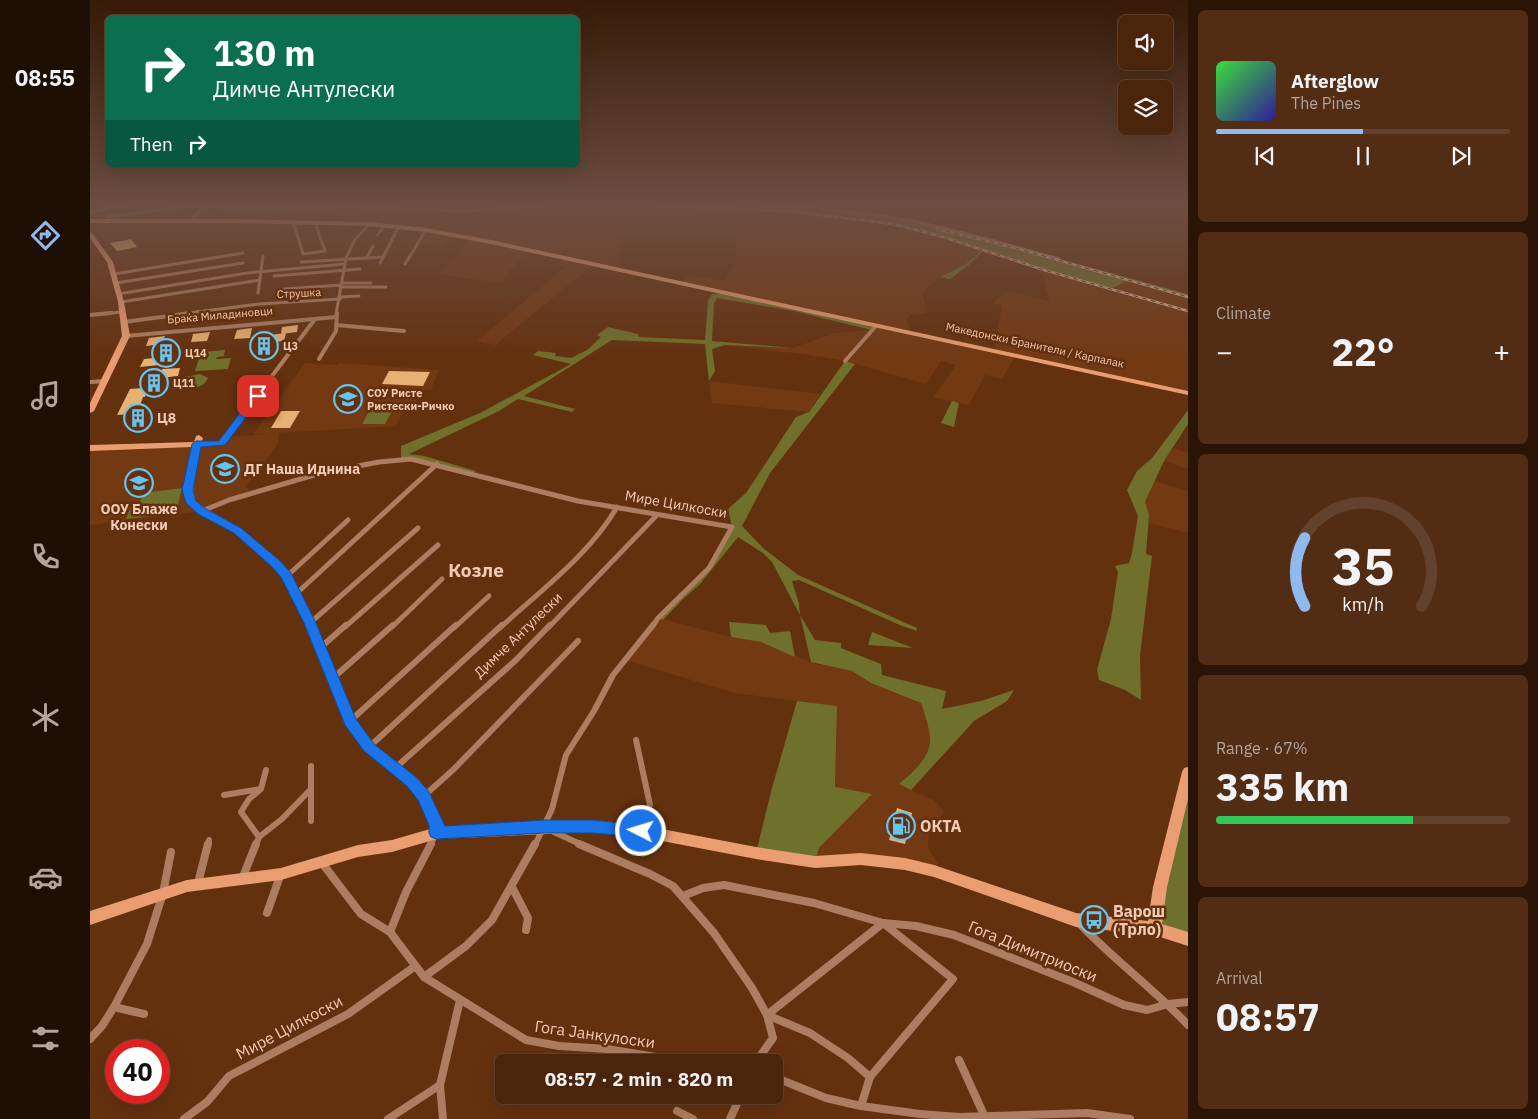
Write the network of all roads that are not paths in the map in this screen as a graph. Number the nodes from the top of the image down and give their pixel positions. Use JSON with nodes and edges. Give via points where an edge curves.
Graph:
{"nodes":[{"id":1,"x":106,"y":256,"type":"edge"},
{"id":2,"x":223,"y":256,"type":"edge"},
{"id":3,"x":263,"y":256,"type":"dead end"},
{"id":4,"x":410,"y":256,"type":"edge"},
{"id":5,"x":556,"y":256,"type":"edge"},
{"id":6,"x":1049,"y":256,"type":"edge"},
{"id":7,"x":367,"y":257,"type":"joint"},
{"id":8,"x":383,"y":257,"type":"joint"},
{"id":9,"x":346,"y":258,"type":"junction"},
{"id":10,"x":1059,"y":259,"type":"dead end"},
{"id":11,"x":243,"y":262,"type":"dead end"},
{"id":12,"x":302,"y":262,"type":"dead end"},
{"id":13,"x":380,"y":263,"type":"dead end"},
{"id":14,"x":344,"y":264,"type":"junction"},
{"id":15,"x":405,"y":264,"type":"dead end"},
{"id":16,"x":360,"y":269,"type":"dead end"},
{"id":17,"x":344,"y":270,"type":"junction"},
{"id":18,"x":261,"y":272,"type":"junction"},
{"id":19,"x":114,"y":274,"type":"junction"},
{"id":20,"x":274,"y":276,"type":"dead end"},
{"id":21,"x":260,"y":280,"type":"junction"},
{"id":22,"x":116,"y":283,"type":"junction"},
{"id":23,"x":372,"y":283,"type":"dead end"},
{"id":24,"x":341,"y":285,"type":"junction"},
{"id":25,"x":386,"y":287,"type":"dead end"},
{"id":26,"x":284,"y":289,"type":"dead end"},
{"id":27,"x":258,"y":293,"type":"dead end"},
{"id":28,"x":118,"y":294,"type":"junction"},
{"id":29,"x":359,"y":296,"type":"dead end"},
{"id":30,"x":340,"y":298,"type":"junction"},
{"id":31,"x":121,"y":302,"type":"junction"},
{"id":32,"x":259,"y":304,"type":"joint"},
{"id":33,"x":123,"y":312,"type":"junction"},
{"id":34,"x":90,"y":315,"type":"edge"},
{"id":35,"x":336,"y":317,"type":"junction"},
{"id":36,"x":315,"y":319,"type":"junction"},
{"id":37,"x":124,"y":322,"type":"junction"},
{"id":38,"x":336,"y":325,"type":"junction"},
{"id":39,"x":876,"y":326,"type":"junction"},
{"id":40,"x":404,"y":331,"type":"dead end"},
{"id":41,"x":126,"y":336,"type":"junction"},
{"id":42,"x":319,"y":359,"type":"dead end"},
{"id":43,"x":845,"y":361,"type":"dead end"},
{"id":44,"x":105,"y":381,"type":"junction"},
{"id":45,"x":90,"y":382,"type":"edge"},
{"id":46,"x":1188,"y":393,"type":"edge"},
{"id":47,"x":90,"y":411,"type":"edge"},
{"id":48,"x":226,"y":437,"type":"joint"},
{"id":49,"x":90,"y":441,"type":"edge"},
{"id":50,"x":198,"y":441,"type":"junction"},
{"id":51,"x":90,"y":448,"type":"edge"},
{"id":52,"x":437,"y":464,"type":"junction"},
{"id":53,"x":617,"y":507,"type":"junction"},
{"id":54,"x":202,"y":512,"type":"junction"},
{"id":55,"x":656,"y":516,"type":"junction"},
{"id":56,"x":348,"y":520,"type":"dead end"},
{"id":57,"x":418,"y":528,"type":"dead end"},
{"id":58,"x":438,"y":545,"type":"dead end"},
{"id":59,"x":286,"y":576,"type":"junction"},
{"id":60,"x":442,"y":579,"type":"dead end"},
{"id":61,"x":297,"y":594,"type":"junction"},
{"id":62,"x":489,"y":596,"type":"dead end"},
{"id":63,"x":310,"y":623,"type":"junction"},
{"id":64,"x":578,"y":641,"type":"dead end"},
{"id":65,"x":320,"y":648,"type":"junction"},
{"id":66,"x":333,"y":678,"type":"junction"},
{"id":67,"x":350,"y":722,"type":"junction"},
{"id":68,"x":636,"y":740,"type":"dead end"},
{"id":69,"x":369,"y":748,"type":"junction"},
{"id":70,"x":311,"y":766,"type":"dead end"},
{"id":71,"x":394,"y":769,"type":"junction"},
{"id":72,"x":266,"y":770,"type":"dead end"},
{"id":73,"x":1188,"y":772,"type":"edge"},
{"id":74,"x":261,"y":789,"type":"junction"},
{"id":75,"x":310,"y":790,"type":"junction"},
{"id":76,"x":224,"y":795,"type":"dead end"},
{"id":77,"x":424,"y":796,"type":"junction"},
{"id":78,"x":311,"y":821,"type":"dead end"},
{"id":79,"x":545,"y":827,"type":"junction"},
{"id":80,"x":641,"y":831,"type":"junction"},
{"id":81,"x":436,"y":833,"type":"junction"},
{"id":82,"x":259,"y":837,"type":"junction"},
{"id":83,"x":209,"y":840,"type":"dead end"},
{"id":84,"x":171,"y":852,"type":"dead end"},
{"id":85,"x":322,"y":863,"type":"junction"},
{"id":86,"x":280,"y":874,"type":"junction"},
{"id":87,"x":242,"y":879,"type":"junction"},
{"id":88,"x":197,"y":884,"type":"junction"},
{"id":89,"x":512,"y":886,"type":"junction"},
{"id":90,"x":163,"y":893,"type":"junction"},
{"id":91,"x":683,"y":896,"type":"junction"},
{"id":92,"x":267,"y":913,"type":"dead end"},
{"id":93,"x":90,"y":918,"type":"edge"},
{"id":94,"x":1076,"y":920,"type":"junction"},
{"id":95,"x":883,"y":923,"type":"junction"},
{"id":96,"x":1154,"y":928,"type":"junction"},
{"id":97,"x":526,"y":930,"type":"dead end"},
{"id":98,"x":390,"y":932,"type":"junction"},
{"id":99,"x":1188,"y":939,"type":"edge"},
{"id":100,"x":414,"y":966,"type":"junction"},
{"id":101,"x":424,"y":977,"type":"junction"},
{"id":102,"x":460,"y":1000,"type":"junction"},
{"id":103,"x":1188,"y":1002,"type":"edge"},
{"id":104,"x":1168,"y":1004,"type":"junction"},
{"id":105,"x":114,"y":1007,"type":"junction"},
{"id":106,"x":144,"y":1014,"type":"dead end"},
{"id":107,"x":767,"y":1015,"type":"junction"},
{"id":108,"x":1188,"y":1025,"type":"edge"},
{"id":109,"x":90,"y":1039,"type":"edge"},
{"id":110,"x":637,"y":1054,"type":"edge"},
{"id":111,"x":762,"y":1054,"type":"edge"},
{"id":112,"x":959,"y":1060,"type":"dead end"},
{"id":113,"x":870,"y":1077,"type":"junction"},
{"id":114,"x":783,"y":1081,"type":"edge"},
{"id":115,"x":440,"y":1085,"type":"junction"},
{"id":116,"x":737,"y":1104,"type":"edge"},
{"id":117,"x":861,"y":1106,"type":"junction"},
{"id":118,"x":678,"y":1112,"type":"dead end"},
{"id":119,"x":984,"y":1115,"type":"junction"},
{"id":120,"x":1112,"y":1118,"type":"edge"},
{"id":121,"x":184,"y":1119,"type":"edge"},
{"id":122,"x":388,"y":1119,"type":"edge"},
{"id":123,"x":443,"y":1119,"type":"edge"},
{"id":124,"x":693,"y":1119,"type":"edge"},
{"id":125,"x":730,"y":1119,"type":"edge"},
{"id":126,"x":1130,"y":1119,"type":"edge"}],
"edges":[{"from":1,"to":19,"type":"street"},
{"from":2,"to":19,"type":"street"},
{"from":3,"to":18,"type":"street","name":"Браќа Миладиновци"},
{"from":4,"to":15,"type":"street"},
{"from":5,"to":39,"type":"street","name":"Македонски Бранители / Карпалак"},
{"from":6,"to":10,"type":"street"},
{"from":7,"to":8,"type":"street"},
{"from":7,"to":9,"type":"street"},
{"from":8,"to":13,"type":"street"},
{"from":9,"to":12,"type":"street"},
{"from":9,"to":14,"type":"street","name":"Струшка"},
{"from":11,"to":22,"type":"street"},
{"from":14,"to":17,"type":"street","name":"Струшка"},
{"from":14,"to":18,"type":"street","name":"Струшка"},
{"from":16,"to":17,"type":"street","name":"Струшка"},
{"from":17,"to":20,"type":"street","name":"Струшка"},
{"from":17,"to":24,"type":"street","name":"Струшка"},
{"from":18,"to":21,"type":"street","name":"Браќа Миладиновци"},
{"from":18,"to":28,"type":"street"},
{"from":19,"to":22,"type":"street"},
{"from":21,"to":27,"type":"street","name":"Браќа Миладиновци"},
{"from":21,"to":31,"type":"street","name":"Браќа Миладиновци"},
{"from":22,"to":28,"type":"street"},
{"from":23,"to":24,"type":"street","name":"Струшка"},
{"from":24,"to":25,"type":"street","name":"Струшка"},
{"from":24,"to":26,"type":"street","name":"Струшка"},
{"from":24,"to":30,"type":"street","name":"Струшка"},
{"from":28,"to":31,"type":"street"},
{"from":29,"to":30,"type":"street","name":"Струшка"},
{"from":30,"to":32,"type":"street","name":"Струшка"},
{"from":30,"to":35,"type":"street","name":"Струшка"},
{"from":31,"to":33,"type":"street"},
{"from":32,"to":37,"type":"street","name":"Браќа Миладиновци"},
{"from":33,"to":34,"type":"street"},
{"from":33,"to":37,"type":"street"},
{"from":35,"to":36,"type":"street","name":"Браќа Миладиновци"},
{"from":35,"to":38,"type":"street","name":"Струшка"},
{"from":36,"to":41,"type":"street","name":"Браќа Миладиновци"},
{"from":36,"to":48,"type":"street"},
{"from":37,"to":41,"type":"street"},
{"from":38,"to":40,"type":"street"},
{"from":38,"to":42,"type":"street","name":"Струшка","via":[[333,338]]},
{"from":39,"to":43,"type":"street"},
{"from":39,"to":46,"type":"street","name":"Македонски Бранители / Карпалак"},
{"from":41,"to":44,"type":"street"},
{"from":44,"to":45,"type":"street"},
{"from":44,"to":47,"type":"street"},
{"from":48,"to":50,"type":"street","via":[[222,443]]},
{"from":49,"to":50,"type":"street"},
{"from":50,"to":51,"type":"street"},
{"from":50,"to":54,"type":"street","via":[[188,490],[191,503]]},
{"from":52,"to":53,"type":"street","name":"Мире Цилкоски","via":[[578,502]]},
{"from":52,"to":54,"type":"street","name":"Мире Цилкоски","via":[[411,459],[321,472],[236,497]]},
{"from":52,"to":61,"type":"street"},
{"from":53,"to":55,"type":"street","name":"Мире Цилкоски"},
{"from":53,"to":69,"type":"street","name":"Димче Антулески","via":[[606,526],[575,559]]},
{"from":54,"to":59,"type":"street","via":[[238,530]]},
{"from":55,"to":71,"type":"street","name":"Димче Антулески","via":[[516,660]]},
{"from":55,"to":79,"type":"street","name":"Мире Цилкоски","via":[[732,527],[709,568],[658,618],[613,675],[566,755]]},
{"from":56,"to":59,"type":"street"},
{"from":57,"to":63,"type":"street"},
{"from":58,"to":65,"type":"street"},
{"from":59,"to":61,"type":"street"},
{"from":60,"to":66,"type":"street"},
{"from":61,"to":63,"type":"street"},
{"from":62,"to":67,"type":"street"},
{"from":63,"to":65,"type":"street"},
{"from":64,"to":77,"type":"street"},
{"from":65,"to":66,"type":"street"},
{"from":66,"to":67,"type":"street"},
{"from":67,"to":69,"type":"street"},
{"from":68,"to":80,"type":"street","via":[[650,805]]},
{"from":69,"to":71,"type":"street"},
{"from":70,"to":75,"type":"street"},
{"from":71,"to":77,"type":"street"},
{"from":72,"to":74,"type":"street"},
{"from":73,"to":96,"type":"street","via":[[1160,887]]},
{"from":74,"to":76,"type":"street"},
{"from":74,"to":82,"type":"street","via":[[241,812]]},
{"from":75,"to":78,"type":"street"},
{"from":75,"to":82,"type":"street"},
{"from":77,"to":81,"type":"street","via":[[437,825]]},
{"from":79,"to":80,"type":"street","via":[[592,826]]},
{"from":79,"to":81,"type":"street"},
{"from":79,"to":89,"type":"street","name":"Мире Цилкоски"},
{"from":79,"to":91,"type":"street","via":[[650,874],[673,886]]},
{"from":80,"to":94,"type":"street","via":[[816,862],[861,859],[905,864]]},
{"from":81,"to":85,"type":"street"},
{"from":81,"to":98,"type":"street"},
{"from":82,"to":87,"type":"street"},
{"from":83,"to":88,"type":"street"},
{"from":84,"to":90,"type":"street"},
{"from":85,"to":86,"type":"street"},
{"from":85,"to":98,"type":"street","name":"Гога Јанкулоски","via":[[361,914]]},
{"from":86,"to":87,"type":"street"},
{"from":86,"to":92,"type":"street"},
{"from":87,"to":88,"type":"street"},
{"from":88,"to":90,"type":"street"},
{"from":89,"to":97,"type":"street","via":[[528,918]]},
{"from":89,"to":101,"type":"street","name":"Мире Цилкоски","via":[[492,920],[466,946]]},
{"from":90,"to":93,"type":"street"},
{"from":90,"to":105,"type":"street","via":[[147,944]]},
{"from":91,"to":95,"type":"street","name":"Гога Димитриоски","via":[[724,885],[814,903]]},
{"from":91,"to":107,"type":"street","via":[[714,933]]},
{"from":94,"to":96,"type":"street"},
{"from":94,"to":104,"type":"street","name":"Гога Димитриоски","via":[[1109,954]]},
{"from":95,"to":104,"type":"street","name":"Гога Димитриоски","via":[[916,926],[954,935],[1124,1005],[1147,1010]]},
{"from":95,"to":107,"type":"street"},
{"from":95,"to":113,"type":"street","name":"Гога Димитриоски","via":[[953,979]]},
{"from":96,"to":99,"type":"street"},
{"from":98,"to":100,"type":"street","name":"Гога Јанкулоски"},
{"from":100,"to":101,"type":"street","name":"Гога Јанкулоски"},
{"from":100,"to":121,"type":"street","name":"Мире Цилкоски","via":[[348,1014],[229,1076],[207,1102]]},
{"from":101,"to":102,"type":"street","name":"Гога Јанкулоски"},
{"from":102,"to":110,"type":"street","name":"Гога Јанкулоски","via":[[526,1040]]},
{"from":102,"to":115,"type":"street"},
{"from":103,"to":104,"type":"street","name":"Гога Димитриоски"},
{"from":104,"to":108,"type":"street","name":"Гога Димитриоски"},
{"from":105,"to":106,"type":"street"},
{"from":105,"to":109,"type":"street"},
{"from":107,"to":111,"type":"street","via":[[773,1038]]},
{"from":107,"to":113,"type":"street","via":[[810,1033]]},
{"from":112,"to":119,"type":"street"},
{"from":113,"to":117,"type":"street","name":"Гога Димитриоски"},
{"from":114,"to":117,"type":"street","via":[[826,1098]]},
{"from":115,"to":122,"type":"street"},
{"from":115,"to":123,"type":"street"},
{"from":116,"to":125,"type":"street"},
{"from":117,"to":119,"type":"street","via":[[928,1115]]},
{"from":118,"to":124,"type":"street"},
{"from":119,"to":120,"type":"street","via":[[1086,1113]]},
{"from":120,"to":126,"type":"street"}]}
